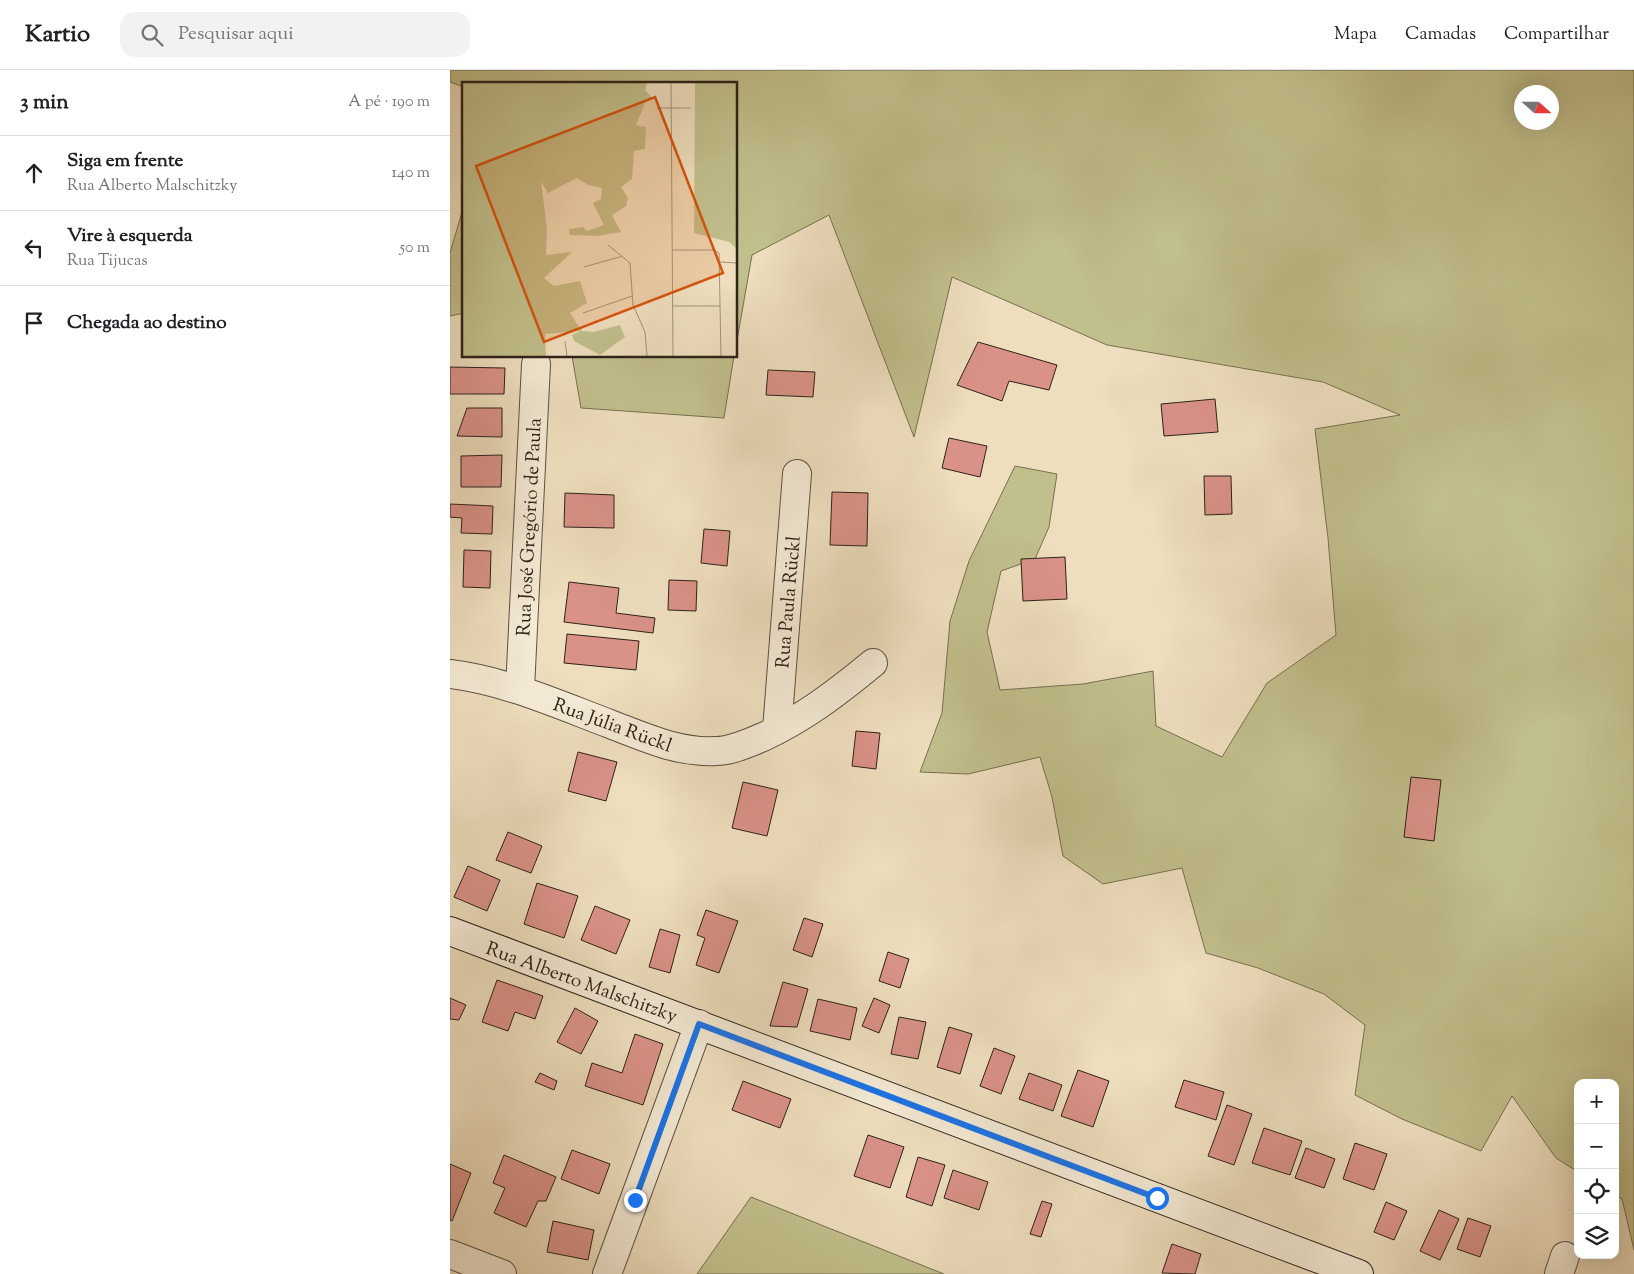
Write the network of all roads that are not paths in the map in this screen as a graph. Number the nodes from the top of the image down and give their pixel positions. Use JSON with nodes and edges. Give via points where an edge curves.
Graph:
{"nodes":[{"id":1,"x":536,"y":364,"type":"dead end"},
{"id":2,"x":797,"y":474,"type":"dead end"},
{"id":3,"x":873,"y":663,"type":"dead end"},
{"id":4,"x":450,"y":674,"type":"edge"},
{"id":5,"x":520,"y":689,"type":"junction"},
{"id":6,"x":777,"y":730,"type":"junction"},
{"id":7,"x":450,"y":931,"type":"edge"},
{"id":8,"x":699,"y":1024,"type":"junction"},
{"id":9,"x":450,"y":1254,"type":"edge"},
{"id":10,"x":502,"y":1274,"type":"edge"},
{"id":11,"x":607,"y":1274,"type":"edge"},
{"id":12,"x":1359,"y":1274,"type":"edge"}],
"edges":[{"from":1,"to":5,"type":"street","name":"Rua José Gregório de Paula"},
{"from":2,"to":6,"type":"street","name":"Rua Paula Rückl"},
{"from":3,"to":6,"type":"street","name":"Rua Júlia Rückl","via":[[810,712]]},
{"from":4,"to":5,"type":"street","name":"Rua Júlia Rückl"},
{"from":5,"to":6,"type":"street","name":"Rua Júlia Rückl","via":[[684,750],[717,752]]},
{"from":7,"to":8,"type":"street","name":"Rua Alberto Malschitzky"},
{"from":8,"to":11,"type":"street"},
{"from":8,"to":12,"type":"street","name":"Rua Alberto Malschitzky"},
{"from":9,"to":10,"type":"street"}]}
